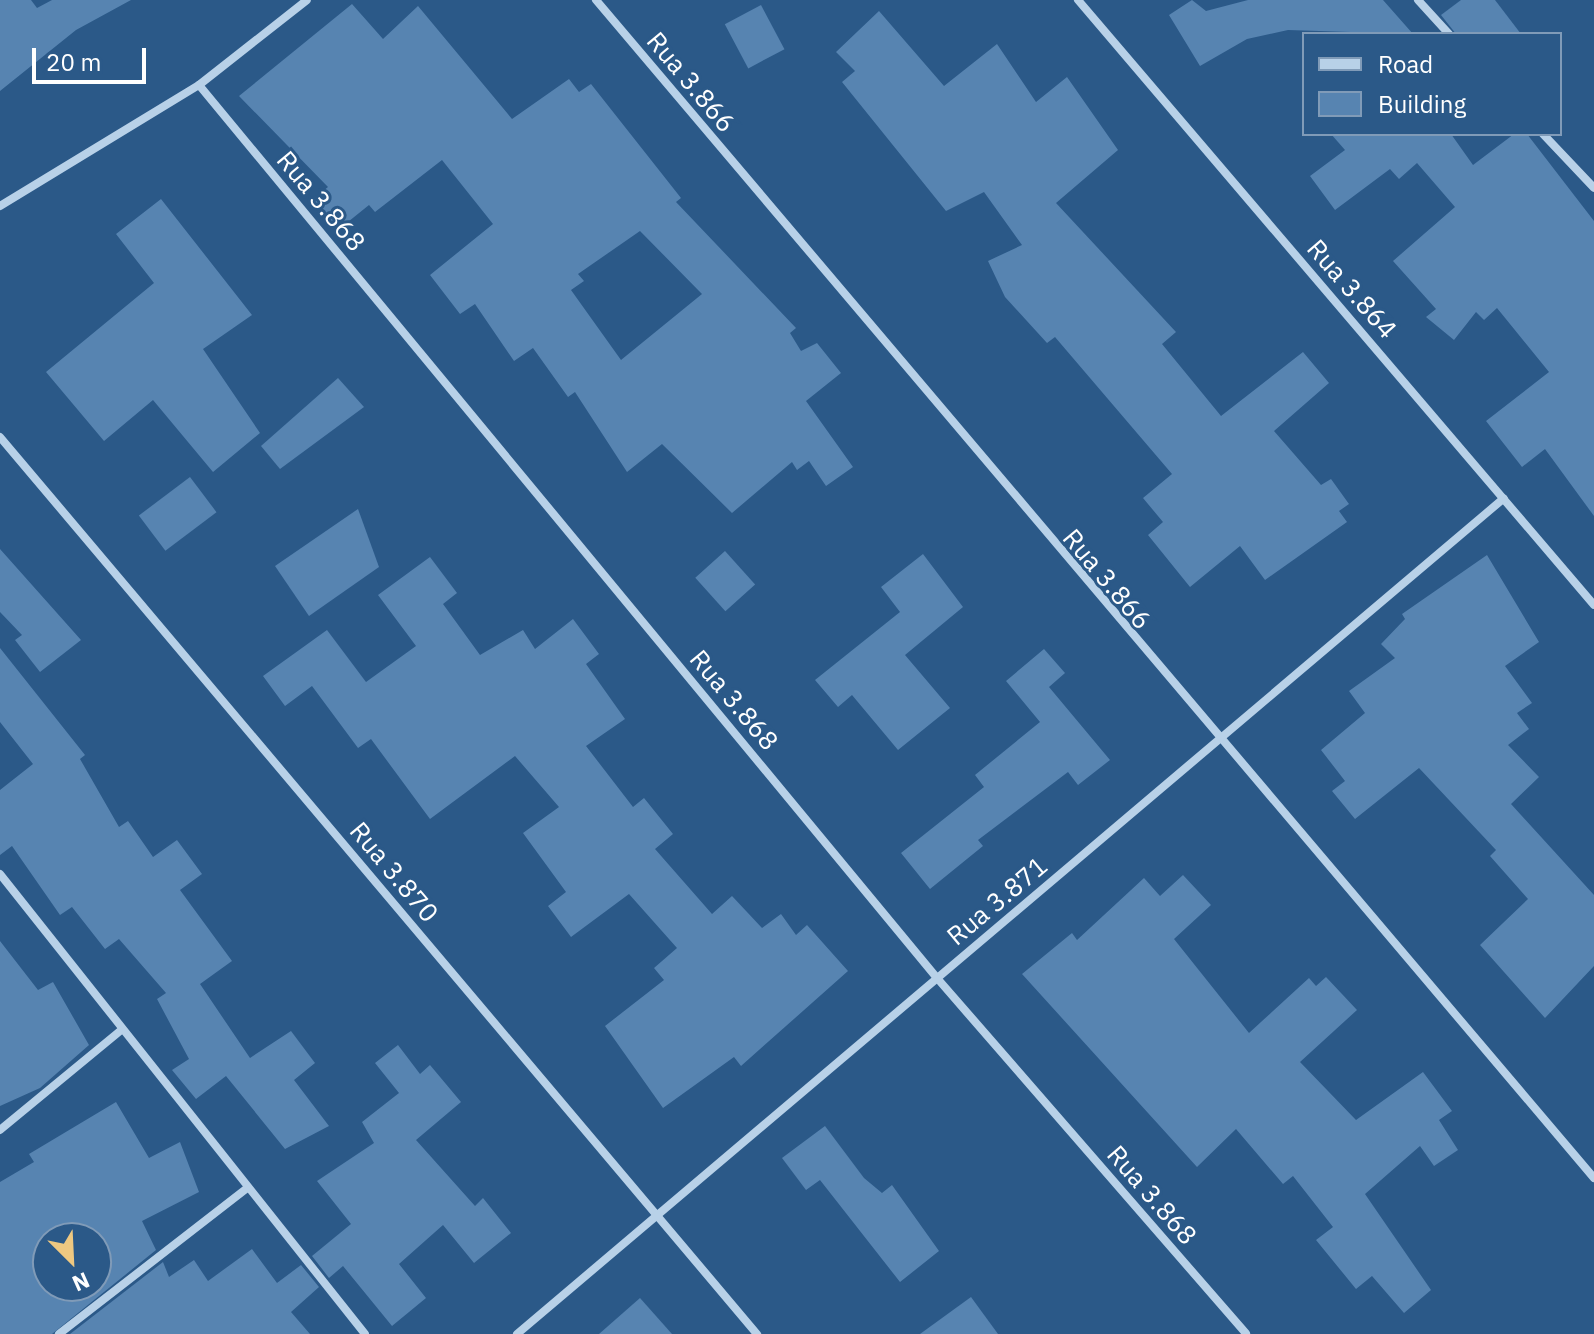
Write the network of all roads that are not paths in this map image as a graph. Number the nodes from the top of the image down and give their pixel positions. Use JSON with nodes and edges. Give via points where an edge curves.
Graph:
{"nodes":[{"id":1,"x":307,"y":0,"type":"edge"},
{"id":2,"x":596,"y":0,"type":"edge"},
{"id":3,"x":1078,"y":0,"type":"edge"},
{"id":4,"x":1418,"y":0,"type":"edge"},
{"id":5,"x":1447,"y":32,"type":"edge"},
{"id":6,"x":199,"y":85,"type":"junction"},
{"id":7,"x":1545,"y":136,"type":"edge"},
{"id":8,"x":1594,"y":188,"type":"edge"},
{"id":9,"x":4,"y":206,"type":"edge"},
{"id":10,"x":1,"y":436,"type":"edge"},
{"id":11,"x":1504,"y":498,"type":"junction"},
{"id":12,"x":1594,"y":605,"type":"edge"},
{"id":13,"x":1216,"y":741,"type":"junction"},
{"id":14,"x":0,"y":875,"type":"edge"},
{"id":15,"x":937,"y":978,"type":"junction"},
{"id":16,"x":120,"y":1031,"type":"junction"},
{"id":17,"x":0,"y":1130,"type":"edge"},
{"id":18,"x":1594,"y":1178,"type":"edge"},
{"id":19,"x":247,"y":1188,"type":"junction"},
{"id":20,"x":656,"y":1216,"type":"junction"},
{"id":21,"x":59,"y":1334,"type":"edge"},
{"id":22,"x":365,"y":1334,"type":"edge"},
{"id":23,"x":517,"y":1334,"type":"edge"},
{"id":24,"x":757,"y":1334,"type":"edge"},
{"id":25,"x":1246,"y":1334,"type":"edge"}],
"edges":[{"from":1,"to":6,"type":"street"},
{"from":2,"to":13,"type":"street","name":"Rua 3.866"},
{"from":3,"to":11,"type":"street","name":"Rua 3.864"},
{"from":4,"to":5,"type":"street"},
{"from":6,"to":9,"type":"street"},
{"from":6,"to":15,"type":"street","name":"Rua 3.868"},
{"from":7,"to":8,"type":"street"},
{"from":10,"to":20,"type":"street","name":"Rua 3.870"},
{"from":11,"to":12,"type":"street","name":"Rua 3.864"},
{"from":11,"to":13,"type":"street","name":"Rua 3.871"},
{"from":13,"to":15,"type":"street","name":"Rua 3.871"},
{"from":13,"to":18,"type":"street","name":"Rua 3.866"},
{"from":14,"to":16,"type":"street"},
{"from":15,"to":20,"type":"street","name":"Rua 3.871"},
{"from":15,"to":25,"type":"street","name":"Rua 3.868"},
{"from":16,"to":17,"type":"street"},
{"from":16,"to":19,"type":"street"},
{"from":19,"to":21,"type":"street"},
{"from":19,"to":22,"type":"street"},
{"from":20,"to":23,"type":"street","name":"Rua 3.871"},
{"from":20,"to":24,"type":"street","name":"Rua 3.870"}]}
